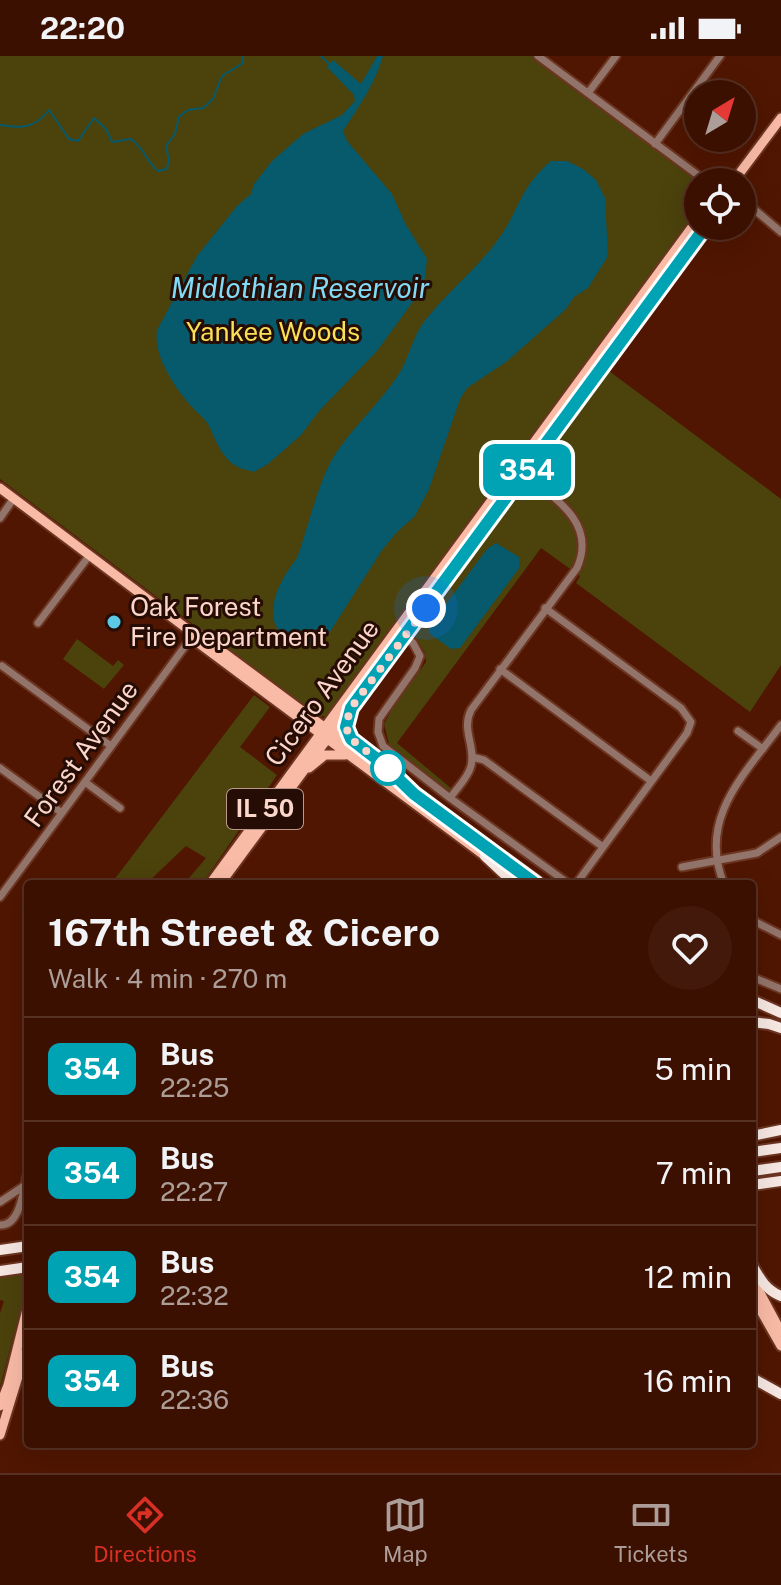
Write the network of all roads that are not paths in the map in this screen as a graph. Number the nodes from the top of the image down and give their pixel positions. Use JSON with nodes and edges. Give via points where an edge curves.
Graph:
{"nodes":[{"id":1,"x":538,"y":56,"type":"edge"},
{"id":2,"x":616,"y":56,"type":"edge"},
{"id":3,"x":720,"y":56,"type":"edge"},
{"id":4,"x":588,"y":93,"type":"junction"},
{"id":5,"x":781,"y":118,"type":"edge"},
{"id":6,"x":655,"y":144,"type":"junction"},
{"id":7,"x":688,"y":168,"type":"edge"},
{"id":8,"x":744,"y":168,"type":"edge"},
{"id":9,"x":756,"y":211,"type":"edge"},
{"id":10,"x":781,"y":232,"type":"edge"},
{"id":11,"x":684,"y":238,"type":"edge"},
{"id":12,"x":696,"y":240,"type":"edge"},
{"id":13,"x":524,"y":474,"type":"junction"},
{"id":14,"x":0,"y":488,"type":"edge"},
{"id":15,"x":14,"y":498,"type":"junction"},
{"id":16,"x":0,"y":518,"type":"edge"},
{"id":17,"x":89,"y":556,"type":"junction"},
{"id":18,"x":545,"y":608,"type":"junction"},
{"id":19,"x":38,"y":623,"type":"dead end"},
{"id":20,"x":400,"y":633,"type":"junction"},
{"id":21,"x":194,"y":634,"type":"junction"},
{"id":22,"x":2,"y":666,"type":"edge"},
{"id":23,"x":500,"y":669,"type":"junction"},
{"id":24,"x":351,"y":708,"type":"junction"},
{"id":25,"x":781,"y":725,"type":"edge"},
{"id":26,"x":738,"y":731,"type":"dead end"},
{"id":27,"x":326,"y":732,"type":"junction"},
{"id":28,"x":111,"y":746,"type":"junction"},
{"id":29,"x":763,"y":749,"type":"junction"},
{"id":30,"x":349,"y":756,"type":"junction"},
{"id":31,"x":472,"y":757,"type":"junction"},
{"id":32,"x":0,"y":768,"type":"edge"},
{"id":33,"x":295,"y":781,"type":"junction"},
{"id":34,"x":651,"y":781,"type":"junction"},
{"id":35,"x":85,"y":782,"type":"junction"},
{"id":36,"x":414,"y":794,"type":"junction"},
{"id":37,"x":450,"y":798,"type":"junction"},
{"id":38,"x":432,"y":807,"type":"joint"},
{"id":39,"x":120,"y":808,"type":"dead end"},
{"id":40,"x":62,"y":813,"type":"junction"},
{"id":41,"x":780,"y":839,"type":"edge"},
{"id":42,"x":603,"y":847,"type":"junction"},
{"id":43,"x":485,"y":856,"type":"junction"},
{"id":44,"x":716,"y":861,"type":"junction"},
{"id":45,"x":682,"y":867,"type":"dead end"},
{"id":46,"x":213,"y":880,"type":"edge"},
{"id":47,"x":223,"y":880,"type":"edge"},
{"id":48,"x":511,"y":880,"type":"edge"},
{"id":49,"x":518,"y":880,"type":"edge"},
{"id":50,"x":532,"y":880,"type":"edge"},
{"id":51,"x":563,"y":880,"type":"edge"},
{"id":52,"x":579,"y":880,"type":"edge"},
{"id":53,"x":723,"y":880,"type":"edge"},
{"id":54,"x":0,"y":897,"type":"edge"},
{"id":55,"x":756,"y":922,"type":"edge"},
{"id":56,"x":781,"y":935,"type":"edge"},
{"id":57,"x":756,"y":979,"type":"edge"},
{"id":58,"x":781,"y":989,"type":"edge"},
{"id":59,"x":756,"y":1002,"type":"edge"},
{"id":60,"x":781,"y":1013,"type":"edge"},
{"id":61,"x":756,"y":1023,"type":"edge"},
{"id":62,"x":781,"y":1028,"type":"edge"},
{"id":63,"x":781,"y":1130,"type":"edge"},
{"id":64,"x":781,"y":1136,"type":"edge"},
{"id":65,"x":756,"y":1137,"type":"edge"},
{"id":66,"x":756,"y":1138,"type":"edge"},
{"id":67,"x":781,"y":1148,"type":"edge"},
{"id":68,"x":756,"y":1151,"type":"edge"},
{"id":69,"x":781,"y":1167,"type":"edge"},
{"id":70,"x":756,"y":1170,"type":"edge"},
{"id":71,"x":781,"y":1182,"type":"edge"},
{"id":72,"x":756,"y":1184,"type":"edge"},
{"id":73,"x":24,"y":1186,"type":"joint"},
{"id":74,"x":0,"y":1202,"type":"edge"},
{"id":75,"x":0,"y":1225,"type":"edge"},
{"id":76,"x":24,"y":1247,"type":"edge"},
{"id":77,"x":0,"y":1250,"type":"edge"},
{"id":78,"x":24,"y":1268,"type":"edge"},
{"id":79,"x":0,"y":1271,"type":"edge"},
{"id":80,"x":756,"y":1272,"type":"edge"},
{"id":81,"x":756,"y":1285,"type":"edge"},
{"id":82,"x":781,"y":1296,"type":"edge"},
{"id":83,"x":756,"y":1302,"type":"edge"},
{"id":84,"x":24,"y":1321,"type":"edge"},
{"id":85,"x":781,"y":1332,"type":"edge"},
{"id":86,"x":781,"y":1346,"type":"edge"},
{"id":87,"x":24,"y":1357,"type":"edge"},
{"id":88,"x":756,"y":1380,"type":"edge"},
{"id":89,"x":781,"y":1394,"type":"edge"},
{"id":90,"x":0,"y":1406,"type":"edge"},
{"id":91,"x":0,"y":1435,"type":"edge"}],
"edges":[{"from":1,"to":4,"type":"street"},
{"from":2,"to":4,"type":"street"},
{"from":3,"to":6,"type":"street"},
{"from":4,"to":6,"type":"street"},
{"from":5,"to":8,"type":"main road"},
{"from":6,"to":7,"type":"street"},
{"from":9,"to":10,"type":"street"},
{"from":11,"to":20,"type":"main road","name":"Cicero Avenue","number":"IL 50"},
{"from":12,"to":13,"type":"main road","name":"Cicero Avenue","number":"IL 50"},
{"from":13,"to":18,"type":"street","via":[[578,522],[579,565]]},
{"from":13,"to":20,"type":"main road","name":"Cicero Avenue","number":"IL 50"},
{"from":14,"to":15,"type":"main road"},
{"from":15,"to":16,"type":"street"},
{"from":15,"to":17,"type":"main road"},
{"from":17,"to":19,"type":"street"},
{"from":17,"to":21,"type":"main road"},
{"from":18,"to":23,"type":"street"},
{"from":18,"to":34,"type":"street","via":[[681,708],[691,722]]},
{"from":20,"to":24,"type":"main road","name":"Cicero Avenue","number":"IL 50"},
{"from":20,"to":27,"type":"main road","name":"Cicero Avenue","number":"IL 50"},
{"from":20,"to":37,"type":"street","via":[[418,649],[418,662],[379,719],[380,740]]},
{"from":21,"to":27,"type":"main road","via":[[197,642]]},
{"from":21,"to":28,"type":"street","name":"Forest Avenue"},
{"from":22,"to":28,"type":"street"},
{"from":23,"to":31,"type":"street","via":[[467,717]]},
{"from":23,"to":34,"type":"street"},
{"from":24,"to":27,"type":"main road","name":"Cicero Avenue","number":"IL 50"},
{"from":24,"to":36,"type":"main road","via":[[346,727],[351,739]]},
{"from":25,"to":29,"type":"street"},
{"from":26,"to":29,"type":"street"},
{"from":27,"to":30,"type":"main road"},
{"from":27,"to":33,"type":"main road","name":"Cicero Avenue","number":"IL 50"},
{"from":27,"to":36,"type":"main road"},
{"from":27,"to":46,"type":"main road","name":"Cicero Avenue","number":"IL 50"},
{"from":28,"to":35,"type":"street","name":"Forest Avenue"},
{"from":29,"to":44,"type":"street","via":[[725,803],[715,836]]},
{"from":30,"to":33,"type":"main road","via":[[325,755]]},
{"from":30,"to":43,"type":"main road"},
{"from":31,"to":37,"type":"street","via":[[467,775]]},
{"from":31,"to":42,"type":"street","via":[[484,760]]},
{"from":32,"to":40,"type":"street"},
{"from":33,"to":47,"type":"main road","name":"Cicero Avenue","number":"IL 50"},
{"from":34,"to":42,"type":"street"},
{"from":35,"to":39,"type":"street"},
{"from":35,"to":40,"type":"street","name":"Forest Avenue"},
{"from":36,"to":38,"type":"main road"},
{"from":37,"to":51,"type":"street"},
{"from":38,"to":50,"type":"highway"},
{"from":40,"to":54,"type":"street","name":"Forest Avenue"},
{"from":41,"to":44,"type":"street","via":[[757,853]]},
{"from":42,"to":52,"type":"street"},
{"from":43,"to":48,"type":"highway"},
{"from":43,"to":49,"type":"main road"},
{"from":44,"to":45,"type":"street"},
{"from":44,"to":53,"type":"street"},
{"from":55,"to":56,"type":"street"},
{"from":57,"to":58,"type":"street"},
{"from":59,"to":60,"type":"highway"},
{"from":61,"to":62,"type":"highway"},
{"from":63,"to":65,"type":"highway"},
{"from":64,"to":66,"type":"highway"},
{"from":67,"to":68,"type":"highway"},
{"from":69,"to":70,"type":"highway"},
{"from":71,"to":72,"type":"highway"},
{"from":73,"to":74,"type":"street"},
{"from":73,"to":75,"type":"street","via":[[16,1218]]},
{"from":76,"to":77,"type":"highway"},
{"from":78,"to":79,"type":"highway"},
{"from":80,"to":82,"type":"highway"},
{"from":81,"to":85,"type":"main road"},
{"from":83,"to":86,"type":"main road"},
{"from":84,"to":90,"type":"main road"},
{"from":87,"to":91,"type":"main road"},
{"from":88,"to":89,"type":"highway"}]}
